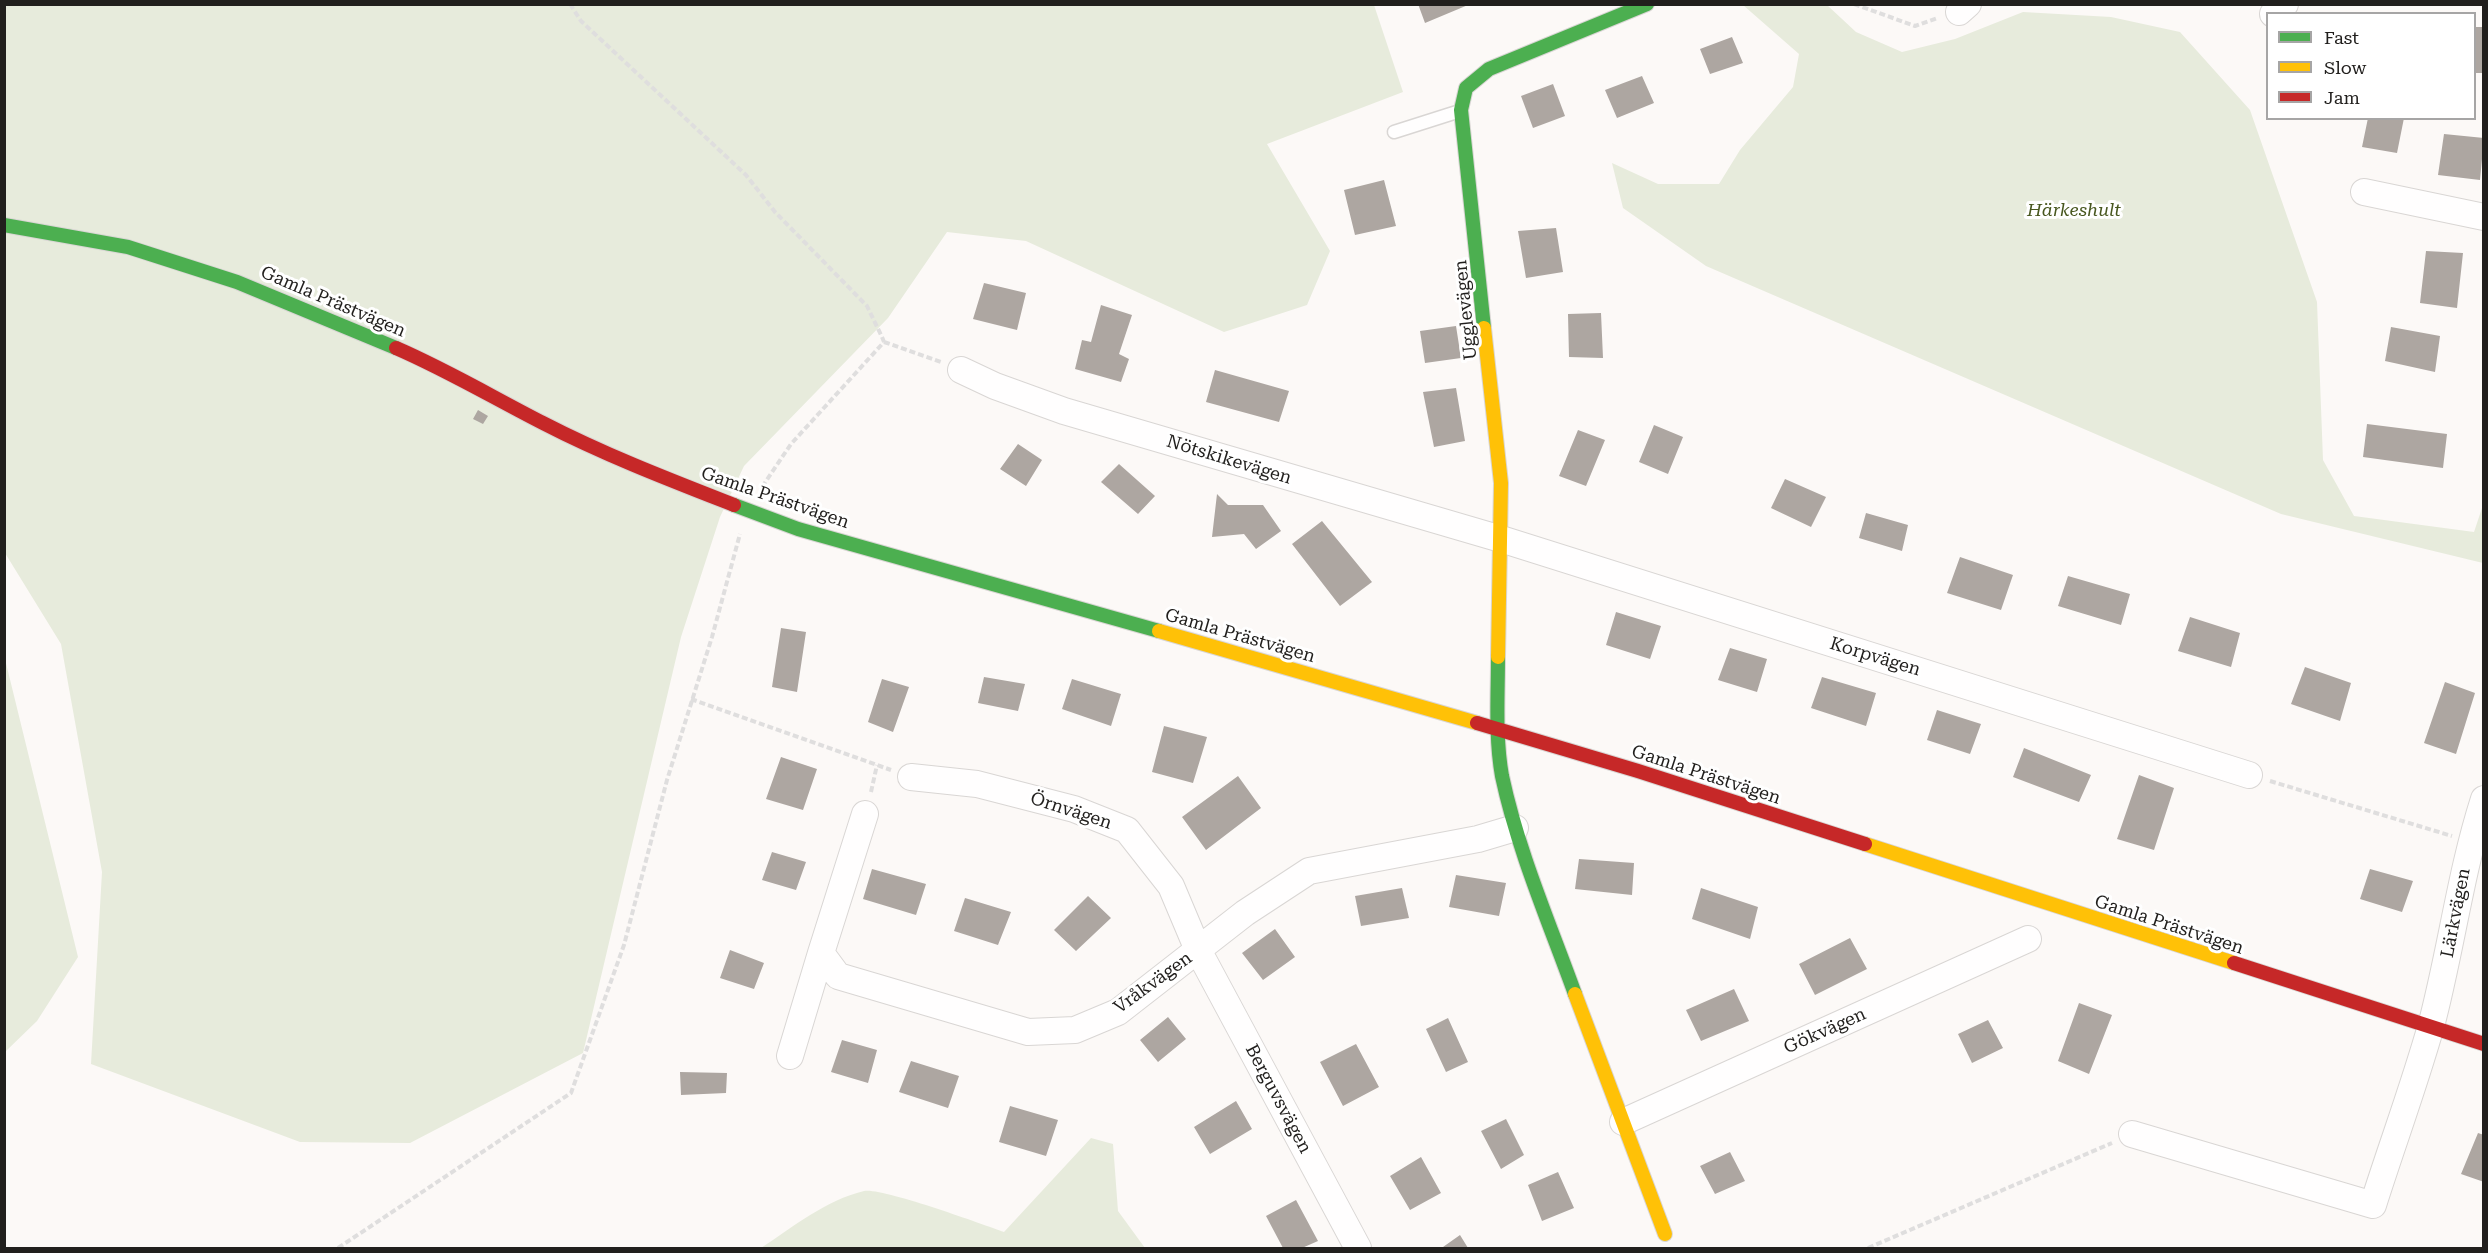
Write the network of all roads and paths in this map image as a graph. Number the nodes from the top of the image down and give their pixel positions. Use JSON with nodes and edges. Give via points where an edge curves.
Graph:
{"nodes":[{"id":1,"x":570,"y":4,"type":"edge"},
{"id":2,"x":1647,"y":4,"type":"edge"},
{"id":3,"x":1854,"y":4,"type":"edge"},
{"id":4,"x":1963,"y":8,"type":"edge"},
{"id":5,"x":1461,"y":110,"type":"junction"},
{"id":6,"x":1394,"y":132,"type":"dead end"},
{"id":7,"x":2364,"y":192,"type":"dead end"},
{"id":8,"x":2484,"y":217,"type":"edge"},
{"id":9,"x":4,"y":225,"type":"edge"},
{"id":10,"x":884,"y":342,"type":"junction"},
{"id":11,"x":961,"y":370,"type":"joint"},
{"id":12,"x":747,"y":509,"type":"junction"},
{"id":13,"x":1501,"y":539,"type":"junction"},
{"id":14,"x":691,"y":699,"type":"junction"},
{"id":15,"x":1497,"y":730,"type":"junction"},
{"id":16,"x":877,"y":765,"type":"junction"},
{"id":17,"x":2249,"y":774,"type":"joint"},
{"id":18,"x":911,"y":777,"type":"joint"},
{"id":19,"x":2484,"y":799,"type":"edge"},
{"id":20,"x":865,"y":814,"type":"joint"},
{"id":21,"x":1515,"y":828,"type":"junction"},
{"id":22,"x":2470,"y":841,"type":"junction"},
{"id":23,"x":2028,"y":939,"type":"dead end"},
{"id":24,"x":1198,"y":950,"type":"junction"},
{"id":25,"x":821,"y":953,"type":"junction"},
{"id":26,"x":2430,"y":1028,"type":"junction"},
{"id":27,"x":2484,"y":1044,"type":"edge"},
{"id":28,"x":790,"y":1056,"type":"dead end"},
{"id":29,"x":1623,"y":1122,"type":"junction"},
{"id":30,"x":2132,"y":1134,"type":"joint"},
{"id":31,"x":1665,"y":1233,"type":"dead end"},
{"id":32,"x":338,"y":1248,"type":"edge"},
{"id":33,"x":1358,"y":1248,"type":"edge"},
{"id":34,"x":1868,"y":1248,"type":"edge"}],
"edges":[{"from":1,"to":10,"type":"path","via":[[581,21],[746,175],[775,212],[867,306]]},
{"from":2,"to":5,"type":"street","name":"Ugglevägen","via":[[1489,69],[1466,88]]},
{"from":3,"to":4,"type":"path","via":[[1915,26]]},
{"from":5,"to":6,"type":"lane"},
{"from":5,"to":13,"type":"street","name":"Ugglevägen","via":[[1501,483]]},
{"from":7,"to":8,"type":"street"},
{"from":9,"to":12,"type":"street","name":"Gamla Prästvägen","via":[[128,247],[237,282],[440,367],[555,429],[674,482]]},
{"from":10,"to":11,"type":"path"},
{"from":10,"to":12,"type":"path","via":[[791,444]]},
{"from":11,"to":13,"type":"street","name":"Nötskikevägen","via":[[1064,411]]},
{"from":12,"to":14,"type":"path"},
{"from":12,"to":15,"type":"street","name":"Gamla Prästvägen","via":[[798,529],[1224,648]]},
{"from":13,"to":15,"type":"street","name":"Ugglevägen"},
{"from":13,"to":17,"type":"street","name":"Korpvägen"},
{"from":14,"to":16,"type":"path"},
{"from":14,"to":32,"type":"path","via":[[624,945],[571,1093]]},
{"from":15,"to":21,"type":"street","via":[[1502,774]]},
{"from":15,"to":26,"type":"street","name":"Gamla Prästvägen","via":[[1638,771]]},
{"from":16,"to":18,"type":"path"},
{"from":16,"to":20,"type":"path"},
{"from":17,"to":22,"type":"path"},
{"from":18,"to":24,"type":"street","name":"Örnvägen","via":[[977,784],[1074,809],[1127,830],[1171,886]]},
{"from":19,"to":22,"type":"street","name":"Lärkvägen"},
{"from":20,"to":25,"type":"street"},
{"from":21,"to":24,"type":"street","name":"Vråkvägen","via":[[1478,839],[1309,871]]},
{"from":21,"to":29,"type":"street"},
{"from":22,"to":26,"type":"street","name":"Lärkvägen"},
{"from":23,"to":29,"type":"street","name":"Gökvägen"},
{"from":24,"to":25,"type":"street","name":"Vråkvägen","via":[[1118,1012],[1075,1030],[1028,1032],[838,976]]},
{"from":24,"to":33,"type":"street","name":"Berguvsvägen"},
{"from":25,"to":28,"type":"street"},
{"from":26,"to":27,"type":"street","name":"Gamla Prästvägen"},
{"from":26,"to":30,"type":"street","name":"Lärkvägen","via":[[2373,1205]]},
{"from":29,"to":31,"type":"street"},
{"from":30,"to":34,"type":"path"}]}
